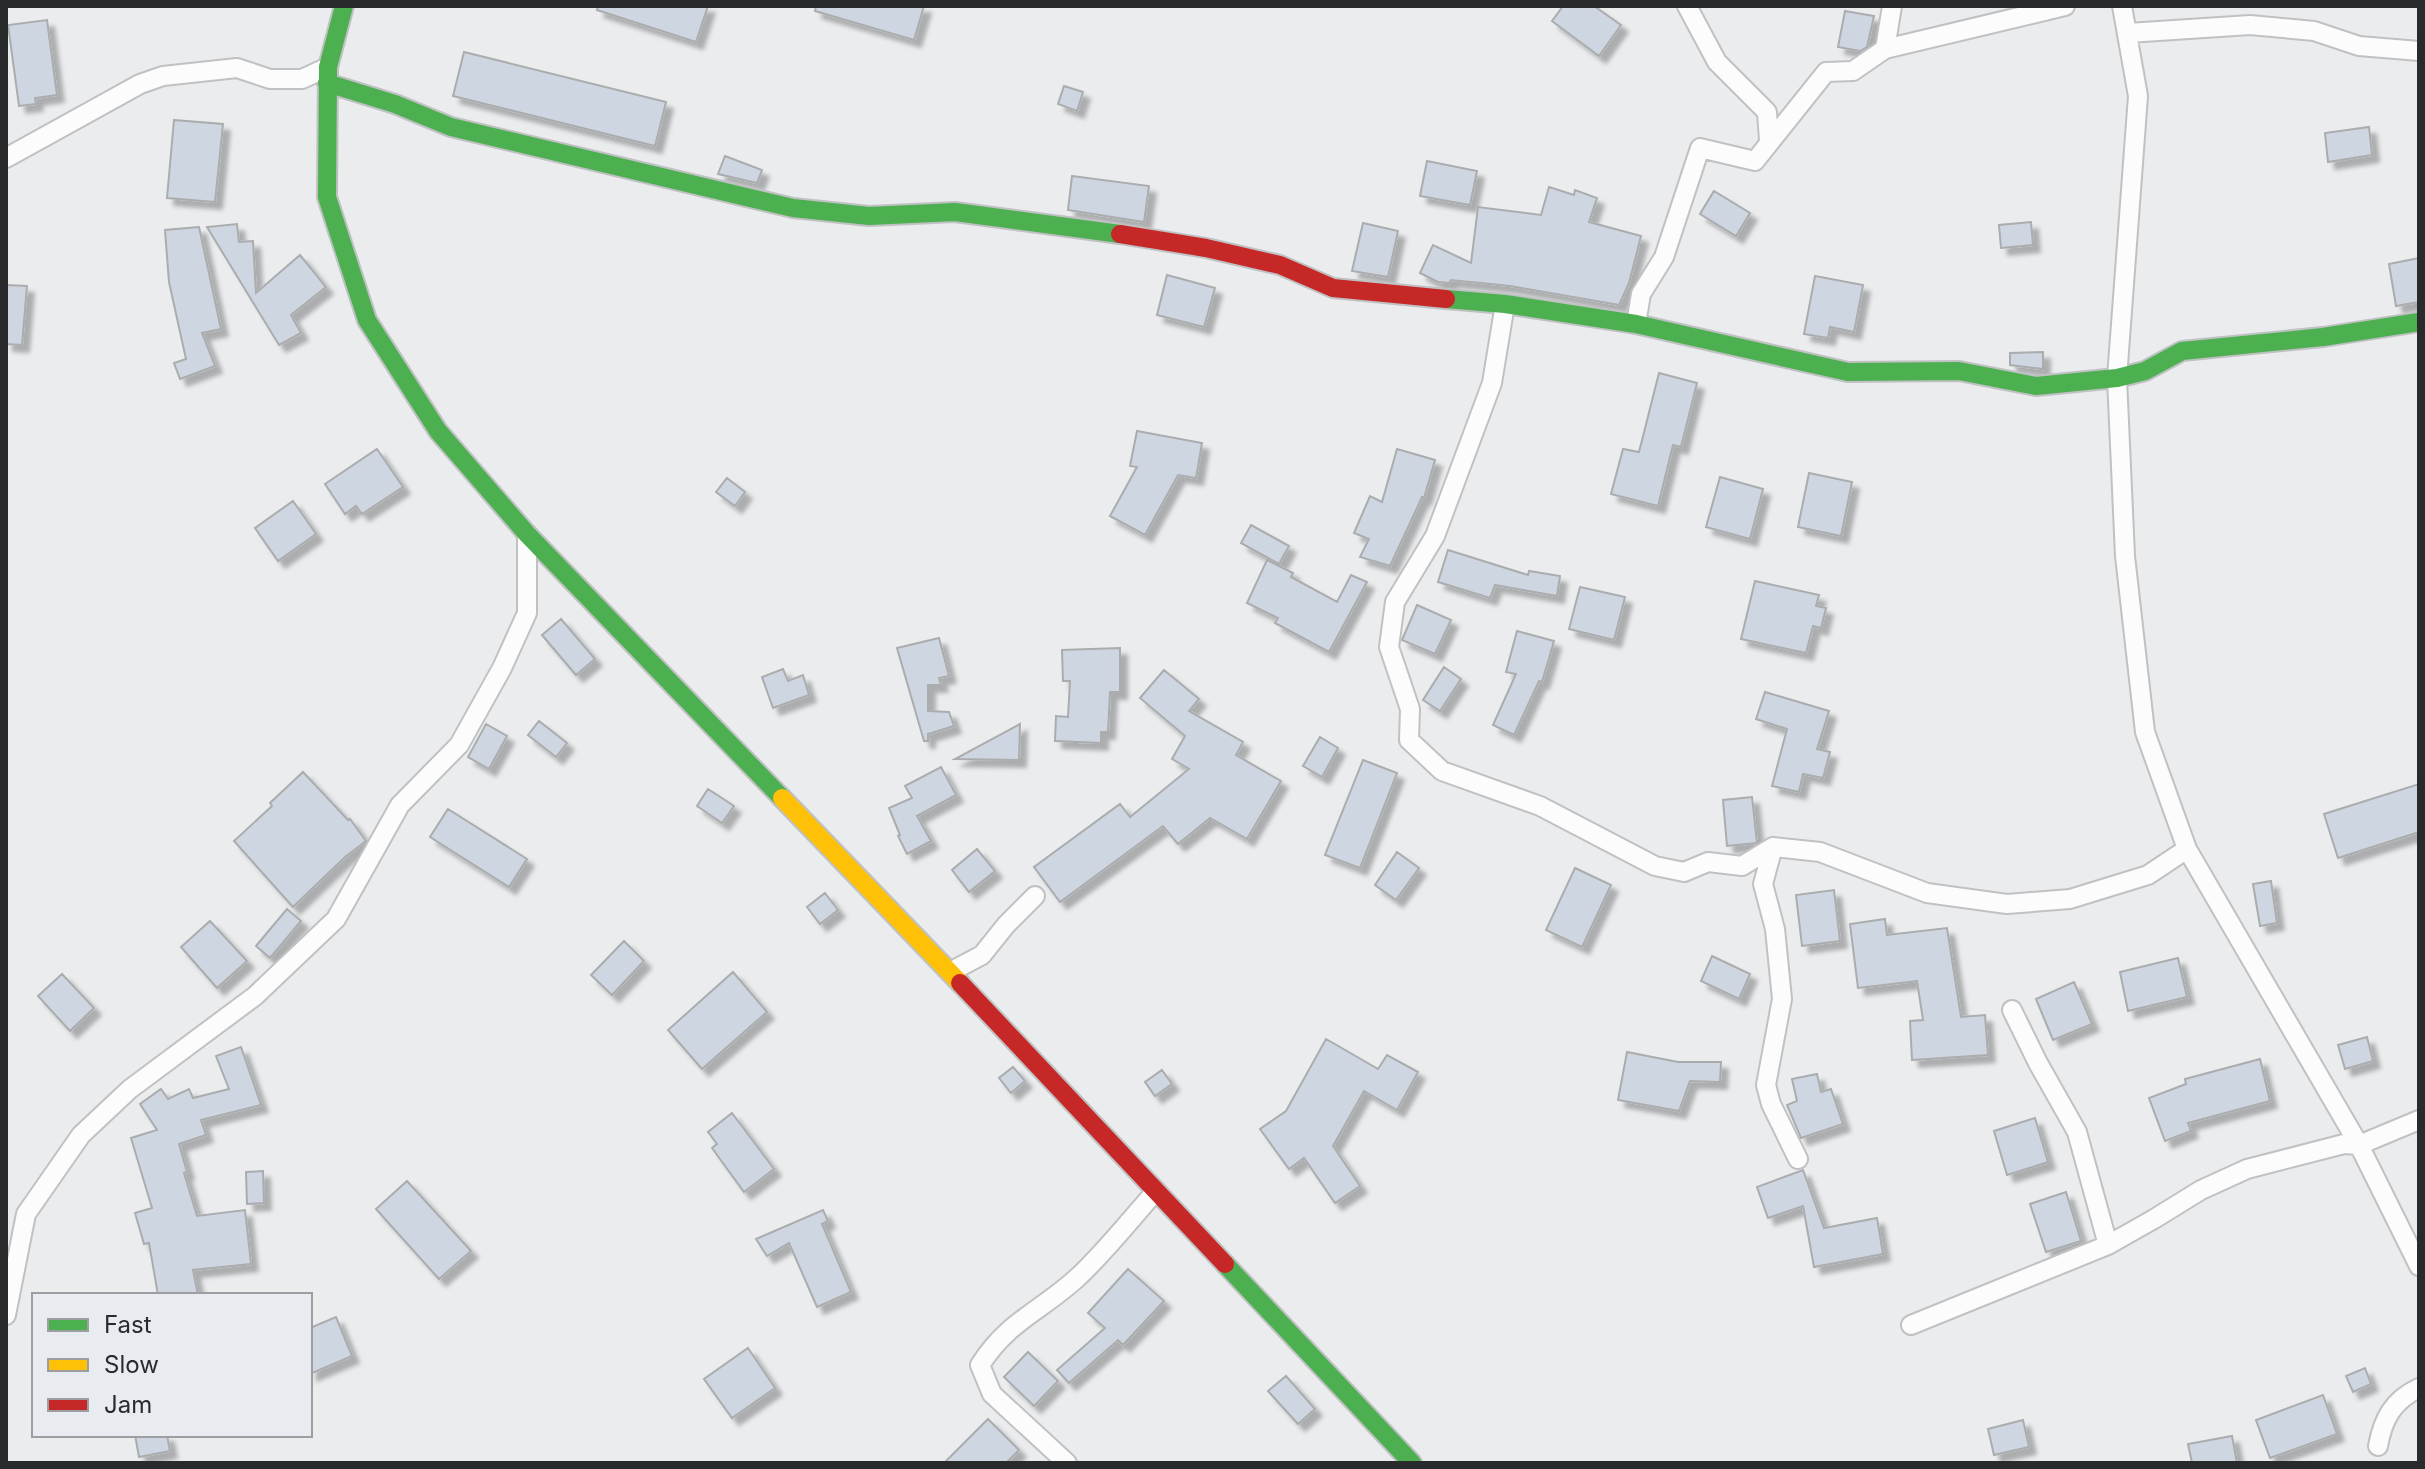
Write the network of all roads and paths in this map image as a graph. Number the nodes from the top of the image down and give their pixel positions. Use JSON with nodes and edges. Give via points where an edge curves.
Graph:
{"nodes":[{"id":1,"x":344,"y":6,"type":"edge"},
{"id":2,"x":1687,"y":6,"type":"edge"},
{"id":3,"x":1892,"y":6,"type":"edge"},
{"id":4,"x":2065,"y":6,"type":"edge"},
{"id":5,"x":2122,"y":6,"type":"edge"},
{"id":6,"x":2128,"y":33,"type":"junction"},
{"id":7,"x":1885,"y":49,"type":"junction"},
{"id":8,"x":2419,"y":51,"type":"edge"},
{"id":9,"x":327,"y":82,"type":"junction"},
{"id":10,"x":1769,"y":141,"type":"junction"},
{"id":11,"x":6,"y":158,"type":"edge"},
{"id":12,"x":1505,"y":304,"type":"junction"},
{"id":13,"x":2419,"y":322,"type":"edge"},
{"id":14,"x":1636,"y":324,"type":"junction"},
{"id":15,"x":2117,"y":378,"type":"junction"},
{"id":16,"x":527,"y":534,"type":"junction"},
{"id":17,"x":1773,"y":847,"type":"junction"},
{"id":18,"x":2187,"y":849,"type":"junction"},
{"id":19,"x":1035,"y":896,"type":"dead end"},
{"id":20,"x":950,"y":972,"type":"junction"},
{"id":21,"x":2012,"y":1010,"type":"dead end"},
{"id":22,"x":2419,"y":1120,"type":"edge"},
{"id":23,"x":2359,"y":1145,"type":"junction"},
{"id":24,"x":1798,"y":1159,"type":"dead end"},
{"id":25,"x":1156,"y":1191,"type":"junction"},
{"id":26,"x":2108,"y":1245,"type":"junction"},
{"id":27,"x":2419,"y":1266,"type":"edge"},
{"id":28,"x":6,"y":1315,"type":"edge"},
{"id":29,"x":1911,"y":1325,"type":"dead end"},
{"id":30,"x":2419,"y":1388,"type":"edge"},
{"id":31,"x":2378,"y":1446,"type":"dead end"},
{"id":32,"x":1067,"y":1463,"type":"edge"},
{"id":33,"x":1412,"y":1463,"type":"edge"}],
"edges":[{"from":1,"to":9,"type":"street"},
{"from":2,"to":10,"type":"street","via":[[1717,62],[1767,112]]},
{"from":3,"to":7,"type":"street"},
{"from":4,"to":7,"type":"street"},
{"from":5,"to":6,"type":"street"},
{"from":6,"to":8,"type":"street","via":[[2250,25],[2314,31],[2359,46]]},
{"from":6,"to":15,"type":"street","via":[[2138,96]]},
{"from":7,"to":10,"type":"street","via":[[1853,71],[1826,72]]},
{"from":9,"to":11,"type":"street","via":[[270,79],[237,68],[163,76]]},
{"from":9,"to":12,"type":"street","via":[[451,127],[793,208],[869,216],[955,212],[1058,225],[1206,248],[1280,265],[1333,288]]},
{"from":9,"to":16,"type":"street","via":[[327,197],[367,320],[438,431]]},
{"from":10,"to":14,"type":"street","via":[[1755,161],[1700,148],[1664,257],[1641,294]]},
{"from":12,"to":14,"type":"street"},
{"from":12,"to":17,"type":"street","via":[[1492,383],[1435,536],[1395,602],[1389,647],[1410,709],[1409,740],[1442,771],[1540,806],[1655,866],[1684,872],[1708,862],[1742,866]]},
{"from":13,"to":15,"type":"street","via":[[2182,351],[2145,371]]},
{"from":14,"to":15,"type":"street","via":[[1848,372],[1959,371],[2036,386]]},
{"from":15,"to":18,"type":"street","via":[[2125,556],[2145,732]]},
{"from":16,"to":20,"type":"street"},
{"from":16,"to":28,"type":"street","via":[[527,613],[459,745],[400,805],[336,919],[255,996],[130,1089],[81,1135],[26,1214]]},
{"from":17,"to":18,"type":"street","via":[[1820,852],[1927,893],[2007,904],[2070,899],[2148,875]]},
{"from":17,"to":24,"type":"street","via":[[1763,884],[1775,929],[1782,999],[1766,1085]]},
{"from":18,"to":23,"type":"street"},
{"from":19,"to":20,"type":"street","via":[[982,955]]},
{"from":20,"to":25,"type":"street"},
{"from":21,"to":26,"type":"street","via":[[2077,1132]]},
{"from":22,"to":23,"type":"street"},
{"from":23,"to":26,"type":"street","via":[[2344,1144],[2247,1169]]},
{"from":23,"to":27,"type":"street"},
{"from":25,"to":32,"type":"street","via":[[1076,1279],[993,1343],[980,1365],[992,1394]]},
{"from":25,"to":33,"type":"street"},
{"from":26,"to":29,"type":"street"},
{"from":30,"to":31,"type":"street","via":[[2406,1394],[2382,1421]]}]}
